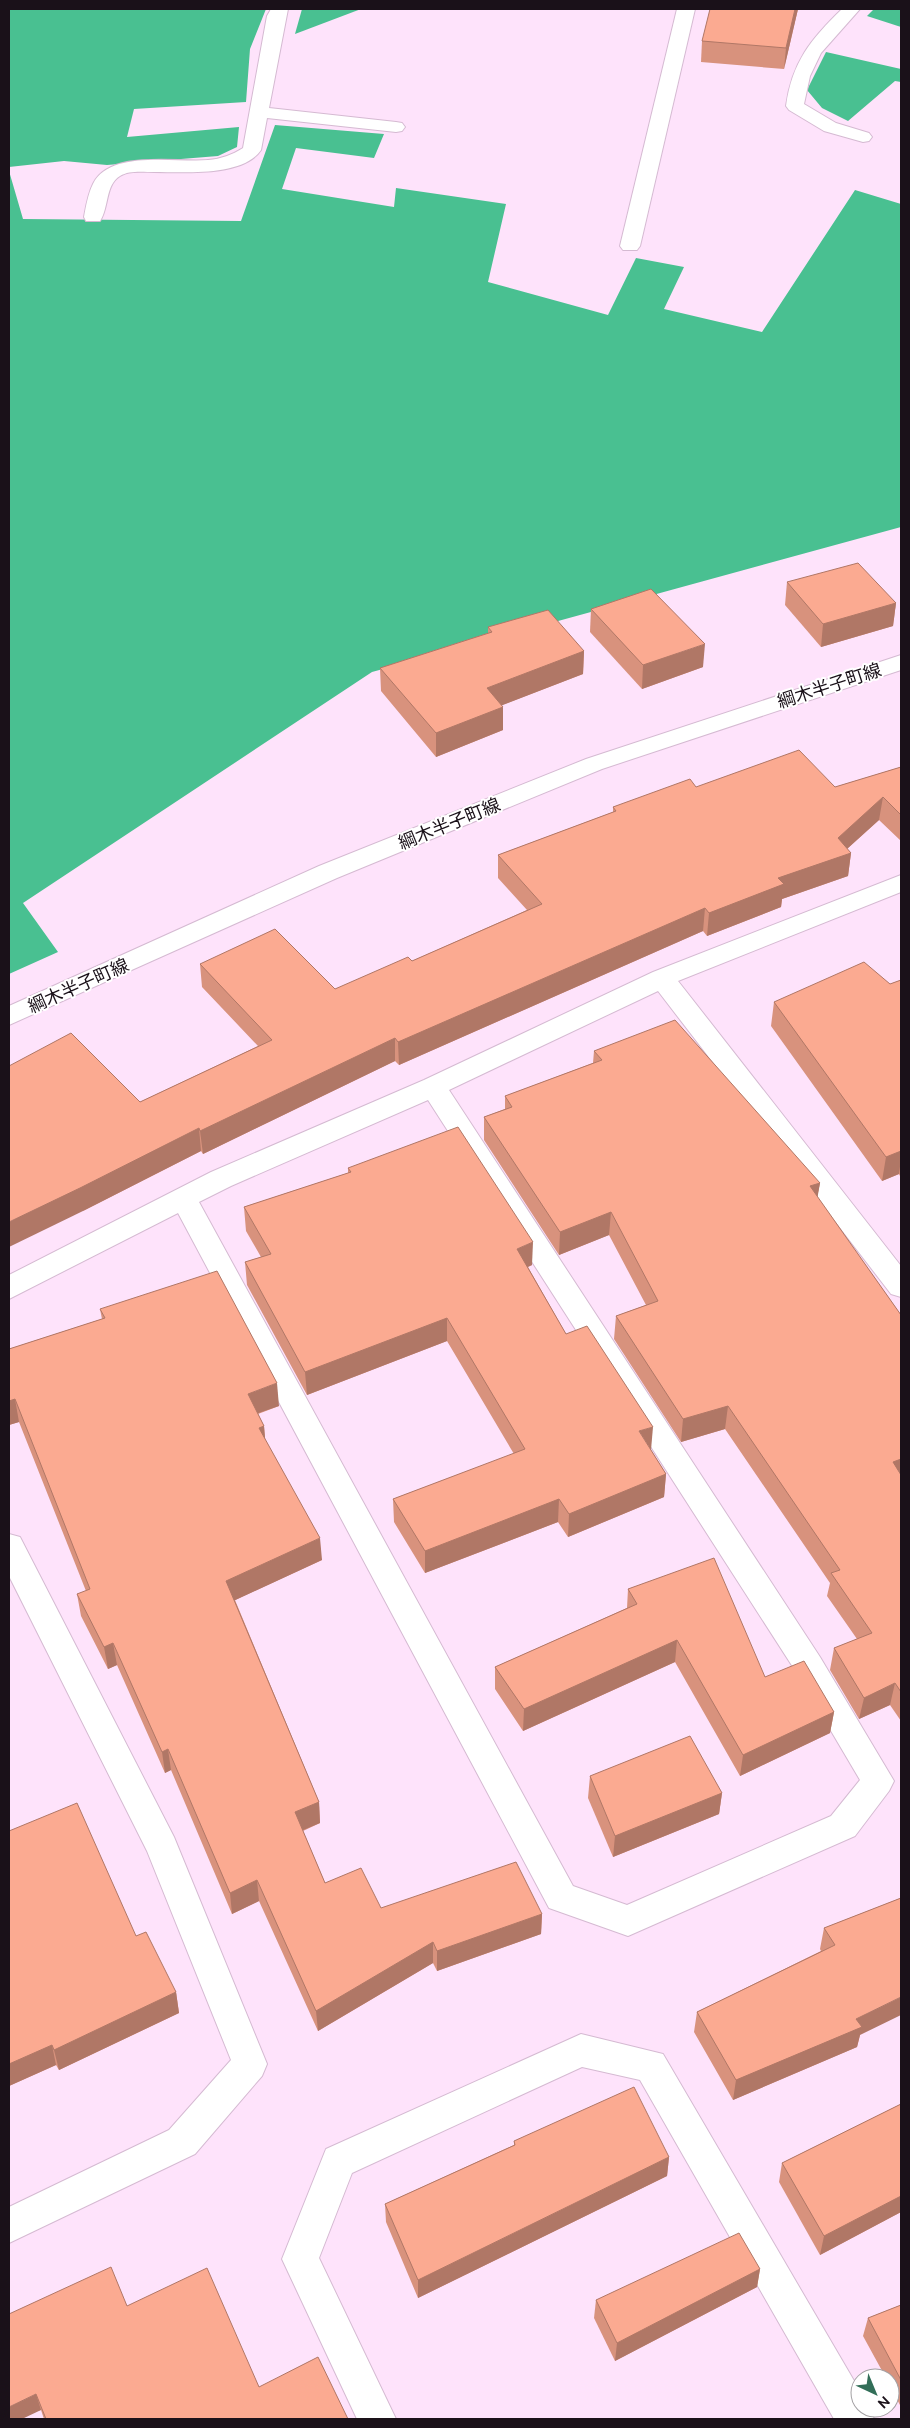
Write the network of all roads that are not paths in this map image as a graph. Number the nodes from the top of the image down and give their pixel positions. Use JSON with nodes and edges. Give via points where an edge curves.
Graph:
{"nodes":[{"id":1,"x":279,"y":9,"type":"edge"},
{"id":2,"x":686,"y":9,"type":"edge"},
{"id":3,"x":851,"y":9,"type":"edge"},
{"id":4,"x":259,"y":112,"type":"junction"},
{"id":5,"x":396,"y":127,"type":"dead end"},
{"id":6,"x":863,"y":136,"type":"dead end"},
{"id":7,"x":93,"y":217,"type":"dead end"},
{"id":8,"x":630,"y":246,"type":"dead end"},
{"id":9,"x":901,"y":662,"type":"edge"},
{"id":10,"x":898,"y":890,"type":"edge"},
{"id":11,"x":662,"y":978,"type":"junction"},
{"id":12,"x":9,"y":1016,"type":"edge"},
{"id":13,"x":433,"y":1087,"type":"junction"},
{"id":14,"x":183,"y":1198,"type":"junction"},
{"id":15,"x":901,"y":1286,"type":"edge"},
{"id":16,"x":9,"y":1288,"type":"edge"},
{"id":17,"x":9,"y":1546,"type":"edge"},
{"id":18,"x":9,"y":2225,"type":"edge"},
{"id":19,"x":377,"y":2419,"type":"edge"},
{"id":20,"x":855,"y":2419,"type":"edge"}],
"edges":[{"from":1,"to":4,"type":"street"},
{"from":2,"to":8,"type":"street"},
{"from":3,"to":6,"type":"street","via":[[817,43],[797,84],[795,106],[830,127]]},
{"from":4,"to":5,"type":"street"},
{"from":4,"to":7,"type":"street","via":[[252,150],[236,160],[208,166],[135,166],[113,172],[102,184]]},
{"from":9,"to":12,"type":"street","name":"綱木半子町線","via":[[594,764],[328,872]]},
{"from":10,"to":11,"type":"street"},
{"from":11,"to":13,"type":"street"},
{"from":11,"to":15,"type":"street"},
{"from":13,"to":14,"type":"street","via":[[221,1178]]},
{"from":13,"to":14,"type":"street","via":[[809,1666],[878,1781],[844,1826],[628,1921],[561,1897]]},
{"from":14,"to":16,"type":"street"},
{"from":17,"to":18,"type":"street","via":[[162,1847],[250,2064],[182,2142]]},
{"from":19,"to":20,"type":"street","via":[[300,2259],[338,2161],[581,2050],[651,2066]]}]}
